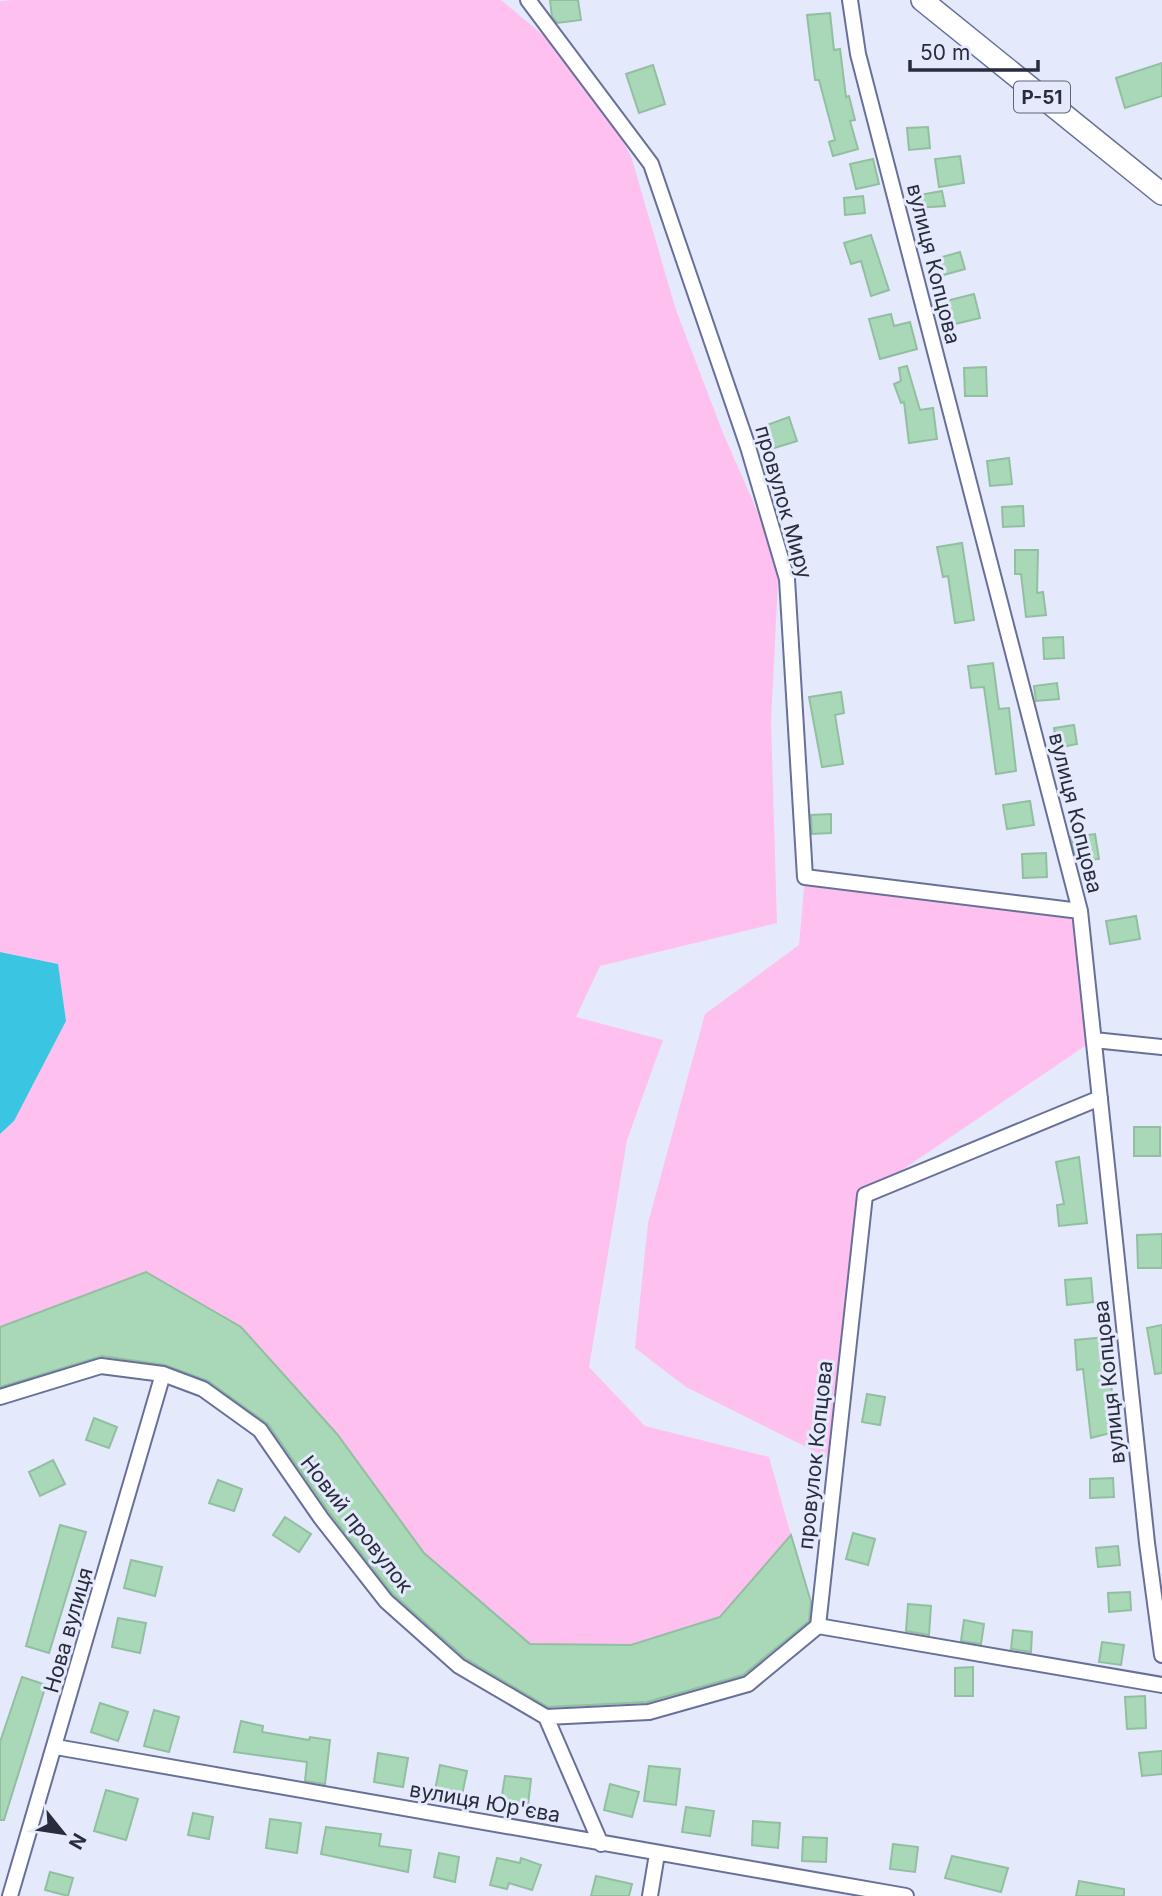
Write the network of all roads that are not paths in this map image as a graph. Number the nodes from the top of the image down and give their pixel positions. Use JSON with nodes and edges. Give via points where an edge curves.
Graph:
{"nodes":[{"id":1,"x":528,"y":0,"type":"edge"},
{"id":2,"x":849,"y":0,"type":"edge"},
{"id":3,"x":922,"y":0,"type":"edge"},
{"id":4,"x":1162,"y":194,"type":"edge"},
{"id":5,"x":1080,"y":911,"type":"junction"},
{"id":6,"x":1094,"y":1040,"type":"junction"},
{"id":7,"x":1162,"y":1047,"type":"edge"},
{"id":8,"x":1100,"y":1098,"type":"junction"},
{"id":9,"x":163,"y":1374,"type":"junction"},
{"id":10,"x":0,"y":1397,"type":"edge"},
{"id":11,"x":818,"y":1626,"type":"junction"},
{"id":12,"x":1162,"y":1655,"type":"edge"},
{"id":13,"x":1162,"y":1685,"type":"edge"},
{"id":14,"x":547,"y":1717,"type":"junction"},
{"id":15,"x":56,"y":1747,"type":"junction"},
{"id":16,"x":601,"y":1844,"type":"junction"},
{"id":17,"x":657,"y":1854,"type":"junction"},
{"id":18,"x":10,"y":1896,"type":"edge"},
{"id":19,"x":650,"y":1896,"type":"edge"},
{"id":20,"x":906,"y":1896,"type":"edge"}],
"edges":[{"from":1,"to":5,"type":"street","name":"провулок Миру","via":[[651,164],[748,447],[788,579],[805,877]]},
{"from":2,"to":5,"type":"street","name":"вулиця Копцова","via":[[862,68]]},
{"from":3,"to":4,"type":"main road","number":"Р-51"},
{"from":5,"to":6,"type":"street","name":"вулиця Копцова"},
{"from":6,"to":7,"type":"street"},
{"from":6,"to":8,"type":"street","name":"вулиця Копцова"},
{"from":8,"to":11,"type":"street","name":"провулок Копцова","via":[[865,1195]]},
{"from":8,"to":12,"type":"street","name":"вулиця Копцова"},
{"from":9,"to":10,"type":"street","name":"Новий провулок","via":[[101,1366]]},
{"from":9,"to":14,"type":"street","name":"Новий провулок","via":[[203,1389],[260,1430],[386,1601],[459,1666]]},
{"from":9,"to":15,"type":"street","name":"Нова вулиця"},
{"from":11,"to":13,"type":"street"},
{"from":11,"to":14,"type":"street","via":[[747,1684],[649,1713]]},
{"from":14,"to":16,"type":"street"},
{"from":15,"to":16,"type":"street","name":"вулиця Юр'єва"},
{"from":15,"to":18,"type":"street","name":"Нова вулиця"},
{"from":16,"to":17,"type":"street","name":"вулиця Юр'єва"},
{"from":17,"to":19,"type":"street"},
{"from":17,"to":20,"type":"street","name":"вулиця Юр'єва"}]}
